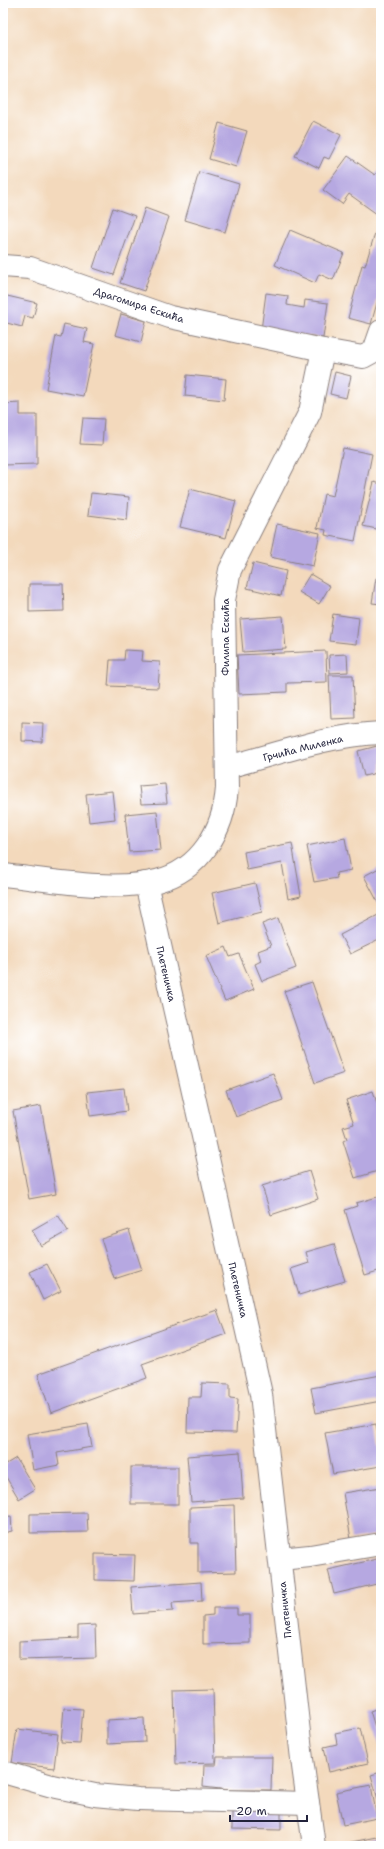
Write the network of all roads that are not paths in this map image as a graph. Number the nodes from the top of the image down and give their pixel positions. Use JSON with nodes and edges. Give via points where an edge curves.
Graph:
{"nodes":[{"id":1,"x":3,"y":266,"type":"edge"},
{"id":2,"x":381,"y":331,"type":"edge"},
{"id":3,"x":323,"y":350,"type":"junction"},
{"id":4,"x":381,"y":733,"type":"edge"},
{"id":5,"x":227,"y":767,"type":"junction"},
{"id":6,"x":3,"y":875,"type":"edge"},
{"id":7,"x":146,"y":883,"type":"junction"},
{"id":8,"x":381,"y":1544,"type":"edge"},
{"id":9,"x":280,"y":1559,"type":"junction"},
{"id":10,"x":3,"y":1772,"type":"edge"},
{"id":11,"x":308,"y":1803,"type":"junction"},
{"id":12,"x":314,"y":1846,"type":"edge"}],
"edges":[{"from":1,"to":3,"type":"street","name":"Драгомира Ескића","via":[[37,270],[170,316]]},
{"from":2,"to":3,"type":"street","via":[[374,351],[363,357]]},
{"from":3,"to":5,"type":"street","name":"Филипа Ескића","via":[[310,412],[247,533],[226,583],[224,600]]},
{"from":4,"to":5,"type":"street","name":"Грчића Миленка","via":[[306,745]]},
{"from":5,"to":7,"type":"street","name":"Филипа Ескића","via":[[226,806],[213,839],[191,863],[174,874]]},
{"from":6,"to":7,"type":"street","via":[[83,883]]},
{"from":7,"to":9,"type":"street","name":"Плетеничка","via":[[261,1394]]},
{"from":8,"to":9,"type":"street"},
{"from":9,"to":11,"type":"street","name":"Плетеничка"},
{"from":10,"to":11,"type":"street","via":[[95,1795],[138,1799]]},
{"from":11,"to":12,"type":"street","name":"Плетеничка"}]}
